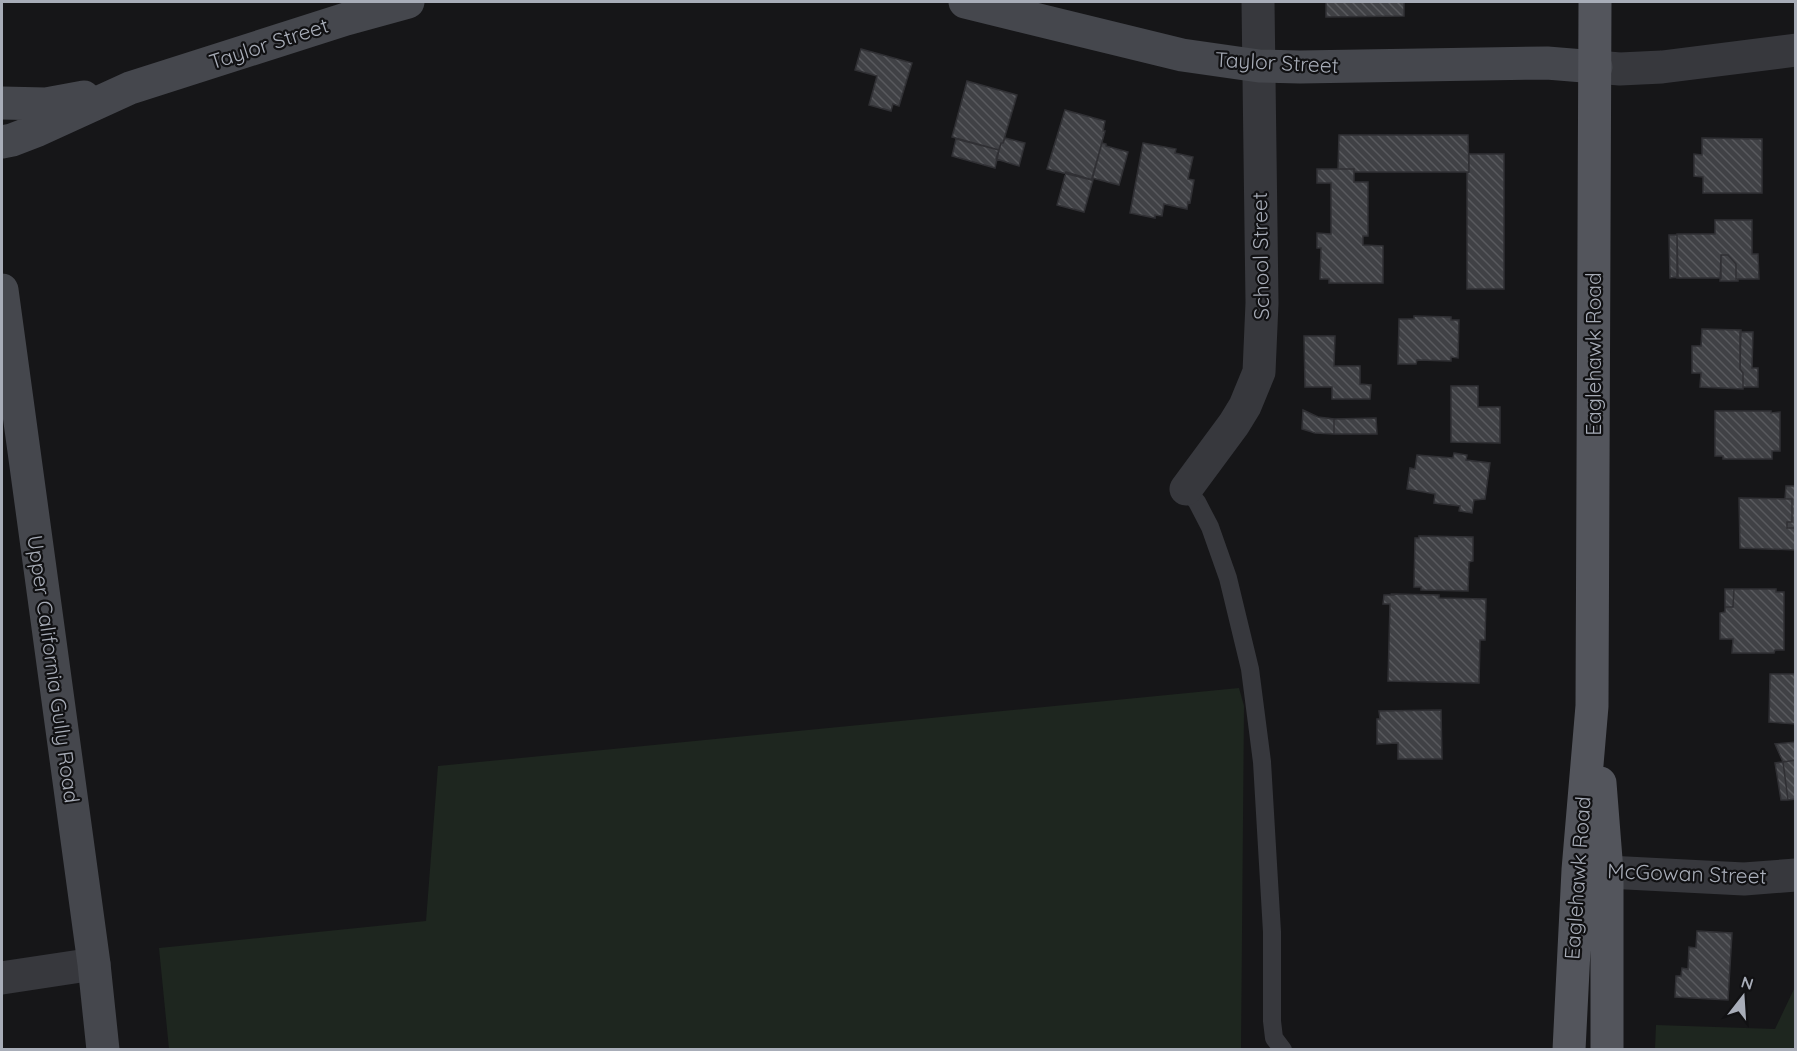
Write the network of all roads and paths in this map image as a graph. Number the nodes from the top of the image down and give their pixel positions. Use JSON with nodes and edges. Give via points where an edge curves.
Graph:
{"nodes":[{"id":1,"x":408,"y":2,"type":"edge"},
{"id":2,"x":965,"y":2,"type":"edge"},
{"id":3,"x":1258,"y":2,"type":"edge"},
{"id":4,"x":1595,"y":2,"type":"edge"},
{"id":5,"x":1796,"y":50,"type":"edge"},
{"id":6,"x":1259,"y":66,"type":"junction"},
{"id":7,"x":1596,"y":67,"type":"junction"},
{"id":8,"x":130,"y":88,"type":"junction"},
{"id":9,"x":2,"y":103,"type":"edge"},
{"id":10,"x":2,"y":142,"type":"edge"},
{"id":11,"x":2,"y":290,"type":"edge"},
{"id":12,"x":1186,"y":489,"type":"joint"},
{"id":13,"x":1592,"y":871,"type":"junction"},
{"id":14,"x":1796,"y":875,"type":"edge"},
{"id":15,"x":94,"y":964,"type":"junction"},
{"id":16,"x":2,"y":978,"type":"edge"},
{"id":17,"x":103,"y":1050,"type":"edge"},
{"id":18,"x":1283,"y":1050,"type":"edge"},
{"id":19,"x":1569,"y":1050,"type":"edge"},
{"id":20,"x":1607,"y":1050,"type":"edge"}],
"edges":[{"from":1,"to":8,"type":"street","name":"Taylor Street"},
{"from":2,"to":6,"type":"street","name":"Taylor Street","via":[[1182,55]]},
{"from":3,"to":6,"type":"street","name":"School Street"},
{"from":4,"to":7,"type":"main road","name":"Eaglehawk Road"},
{"from":5,"to":7,"type":"street","via":[[1662,67]]},
{"from":6,"to":7,"type":"street","name":"Taylor Street","via":[[1561,63]]},
{"from":6,"to":12,"type":"street","name":"School Street","via":[[1263,303],[1259,372],[1234,424]]},
{"from":7,"to":13,"type":"main road","name":"Eaglehawk Road","via":[[1592,706],[1602,805]]},
{"from":8,"to":9,"type":"street","name":"Taylor Street","via":[[46,104]]},
{"from":8,"to":10,"type":"street","name":"Taylor Street"},
{"from":11,"to":15,"type":"street","name":"Upper California Gully Road"},
{"from":12,"to":18,"type":"lane","via":[[1210,527],[1228,578],[1250,669],[1262,762],[1272,932],[1272,1021],[1274,1038]]},
{"from":13,"to":14,"type":"street","name":"McGowan Street","via":[[1744,879]]},
{"from":13,"to":19,"type":"main road","name":"Eaglehawk Road"},
{"from":13,"to":20,"type":"main road","name":"Eaglehawk Road"},
{"from":15,"to":16,"type":"street"},
{"from":15,"to":17,"type":"street","name":"Upper California Gully Road"}]}
